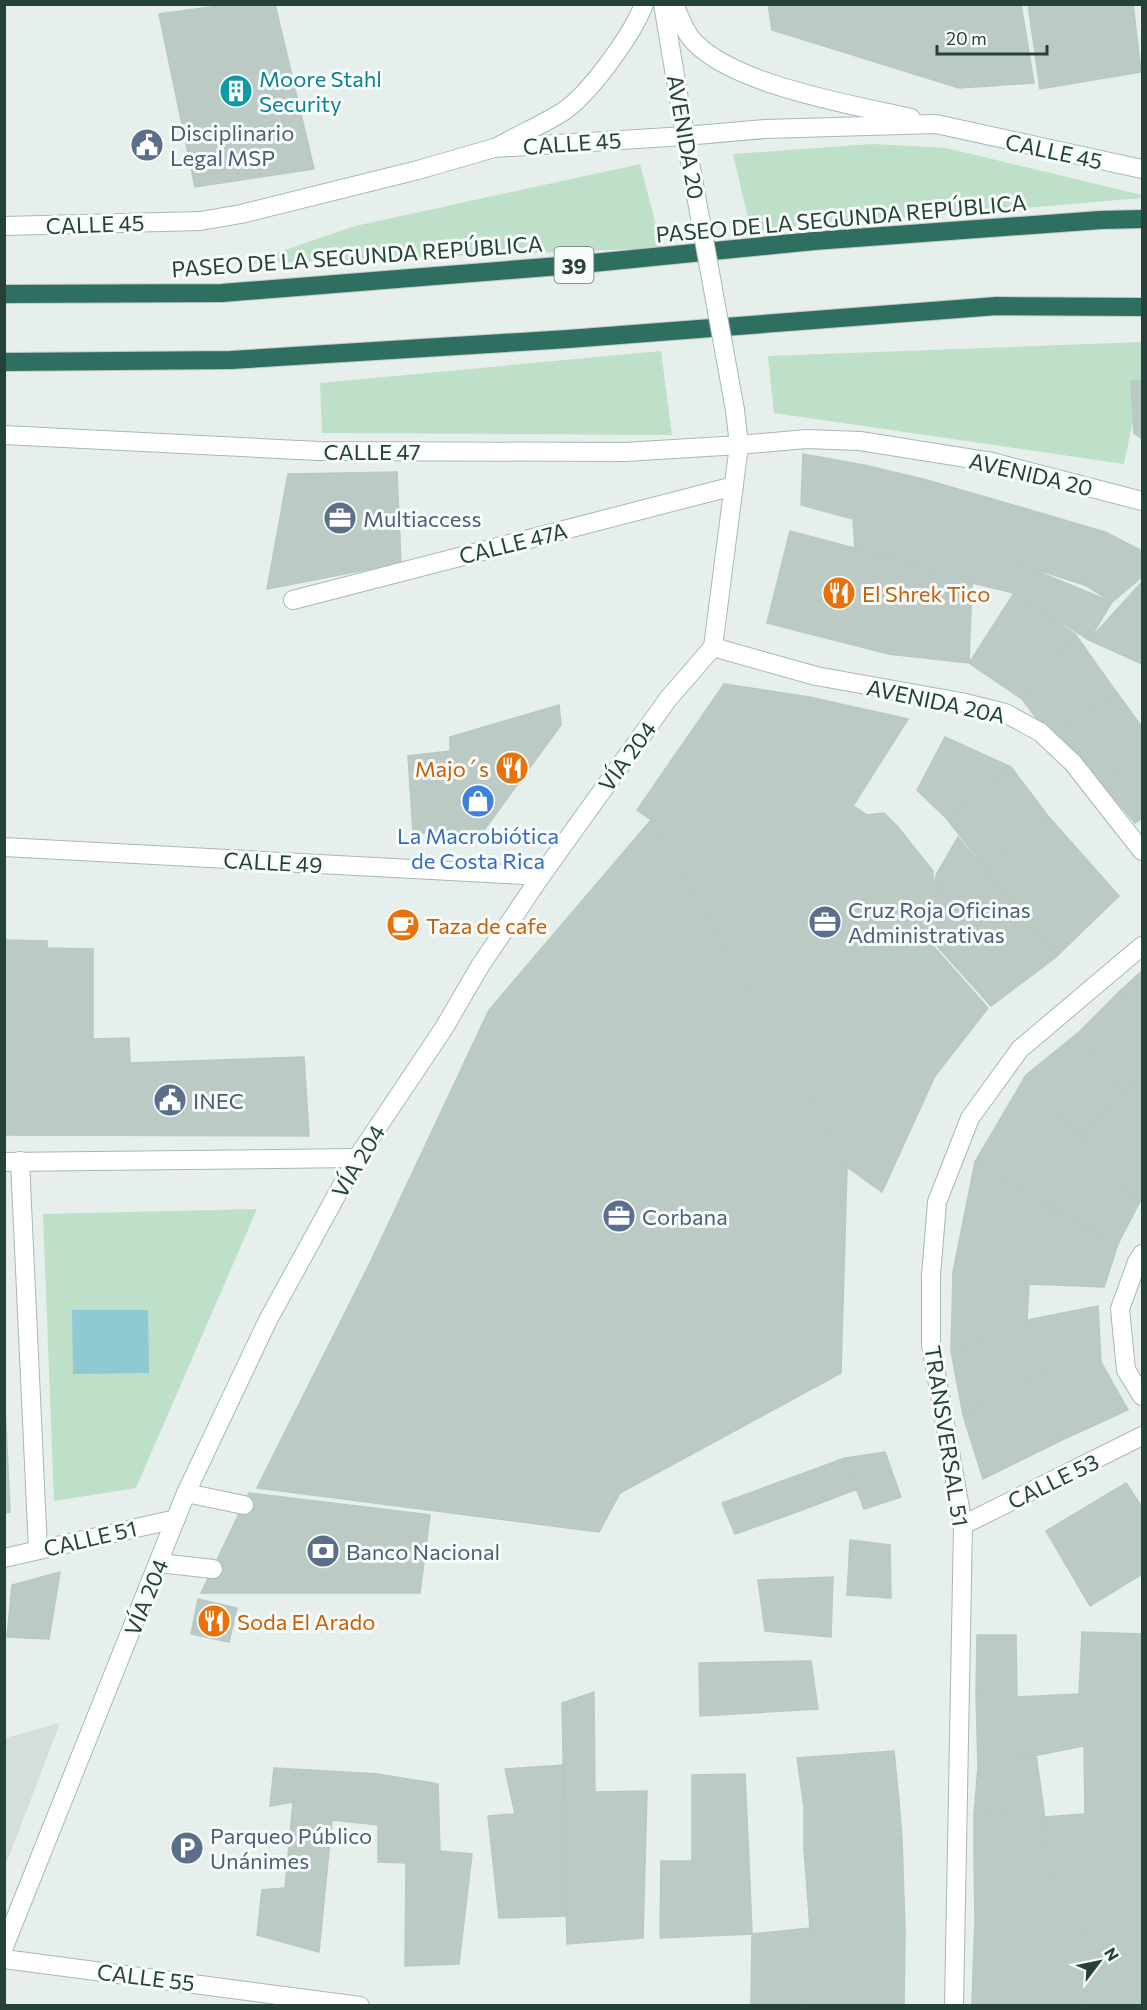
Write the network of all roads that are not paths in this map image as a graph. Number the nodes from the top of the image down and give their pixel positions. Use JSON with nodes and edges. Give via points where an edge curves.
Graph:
{"nodes":[{"id":1,"x":644,"y":4,"type":"edge"},
{"id":2,"x":663,"y":4,"type":"edge"},
{"id":3,"x":674,"y":4,"type":"edge"},
{"id":4,"x":936,"y":124,"type":"junction"},
{"id":5,"x":685,"y":136,"type":"junction"},
{"id":6,"x":494,"y":148,"type":"junction"},
{"id":7,"x":1143,"y":169,"type":"edge"},
{"id":8,"x":1143,"y":219,"type":"edge"},
{"id":9,"x":4,"y":226,"type":"edge"},
{"id":10,"x":4,"y":294,"type":"edge"},
{"id":11,"x":1143,"y":307,"type":"edge"},
{"id":12,"x":4,"y":362,"type":"edge"},
{"id":13,"x":4,"y":435,"type":"edge"},
{"id":14,"x":739,"y":445,"type":"junction"},
{"id":15,"x":734,"y":486,"type":"junction"},
{"id":16,"x":1143,"y":501,"type":"edge"},
{"id":17,"x":293,"y":600,"type":"dead end"},
{"id":18,"x":712,"y":647,"type":"junction"},
{"id":19,"x":4,"y":847,"type":"edge"},
{"id":20,"x":1143,"y":851,"type":"edge"},
{"id":21,"x":541,"y":876,"type":"junction"},
{"id":22,"x":1143,"y":946,"type":"edge"},
{"id":23,"x":357,"y":1158,"type":"junction"},
{"id":24,"x":12,"y":1161,"type":"edge"},
{"id":25,"x":1143,"y":1254,"type":"edge"},
{"id":26,"x":1143,"y":1396,"type":"edge"},
{"id":27,"x":1143,"y":1436,"type":"edge"},
{"id":28,"x":186,"y":1493,"type":"junction"},
{"id":29,"x":244,"y":1505,"type":"dead end"},
{"id":30,"x":176,"y":1519,"type":"junction"},
{"id":31,"x":963,"y":1525,"type":"junction"},
{"id":32,"x":38,"y":1550,"type":"junction"},
{"id":33,"x":4,"y":1558,"type":"edge"},
{"id":34,"x":159,"y":1563,"type":"junction"},
{"id":35,"x":213,"y":1569,"type":"dead end"},
{"id":36,"x":4,"y":1947,"type":"edge"},
{"id":37,"x":4,"y":1959,"type":"edge"},
{"id":38,"x":360,"y":2006,"type":"edge"},
{"id":39,"x":954,"y":2006,"type":"edge"}],
"edges":[{"from":1,"to":6,"type":"main road","via":[[601,74],[565,110]]},
{"from":2,"to":5,"type":"main road","name":"AVENIDA 20"},
{"from":3,"to":4,"type":"main road","via":[[691,37],[710,55],[756,80]]},
{"from":4,"to":5,"type":"main road","name":"CALLE 45","via":[[765,129]]},
{"from":4,"to":7,"type":"main road","name":"CALLE 45"},
{"from":5,"to":6,"type":"main road","name":"CALLE 45"},
{"from":5,"to":14,"type":"main road","name":"AVENIDA 20","bridge":true,"via":[[708,250]]},
{"from":6,"to":9,"type":"main road","name":"CALLE 45","via":[[241,214],[200,221]]},
{"from":8,"to":10,"type":"highway","name":"PASEO DE LA SEGUNDA REPÚBLICA","number":"39","via":[[814,242],[222,292]]},
{"from":11,"to":12,"type":"highway","via":[[997,306],[231,360]]},
{"from":13,"to":14,"type":"main road","name":"CALLE 47","via":[[318,451],[625,452]]},
{"from":14,"to":15,"type":"main road"},
{"from":14,"to":16,"type":"main road","name":"AVENIDA 20","via":[[860,441],[992,462]]},
{"from":15,"to":17,"type":"main road","name":"CALLE 47A"},
{"from":15,"to":18,"type":"main road"},
{"from":18,"to":20,"type":"main road","name":"AVENIDA 20A","via":[[816,676],[1005,713],[1040,732],[1073,763]]},
{"from":18,"to":21,"type":"main road","name":"VÍA 204","via":[[668,699]]},
{"from":19,"to":21,"type":"main road","name":"CALLE 49"},
{"from":21,"to":23,"type":"main road","name":"VÍA 204"},
{"from":22,"to":31,"type":"main road","name":"TRANSVERSAL 51","via":[[1020,1049],[970,1118],[938,1202],[931,1276],[931,1345]]},
{"from":23,"to":24,"type":"main road"},
{"from":23,"to":28,"type":"main road","name":"VÍA 204","via":[[268,1320]]},
{"from":24,"to":32,"type":"main road"},
{"from":25,"to":26,"type":"main road","via":[[1120,1309],[1126,1370]]},
{"from":27,"to":31,"type":"main road","name":"CALLE 53"},
{"from":28,"to":29,"type":"main road"},
{"from":28,"to":30,"type":"main road","name":"VÍA 204"},
{"from":30,"to":32,"type":"main road","name":"CALLE 51"},
{"from":30,"to":34,"type":"main road","name":"VÍA 204"},
{"from":31,"to":39,"type":"main road","name":"TRANSVERSAL 51"},
{"from":32,"to":33,"type":"main road","name":"CALLE 51"},
{"from":34,"to":35,"type":"main road"},
{"from":34,"to":36,"type":"main road","name":"VÍA 204"},
{"from":37,"to":38,"type":"main road","name":"CALLE 55"}]}
